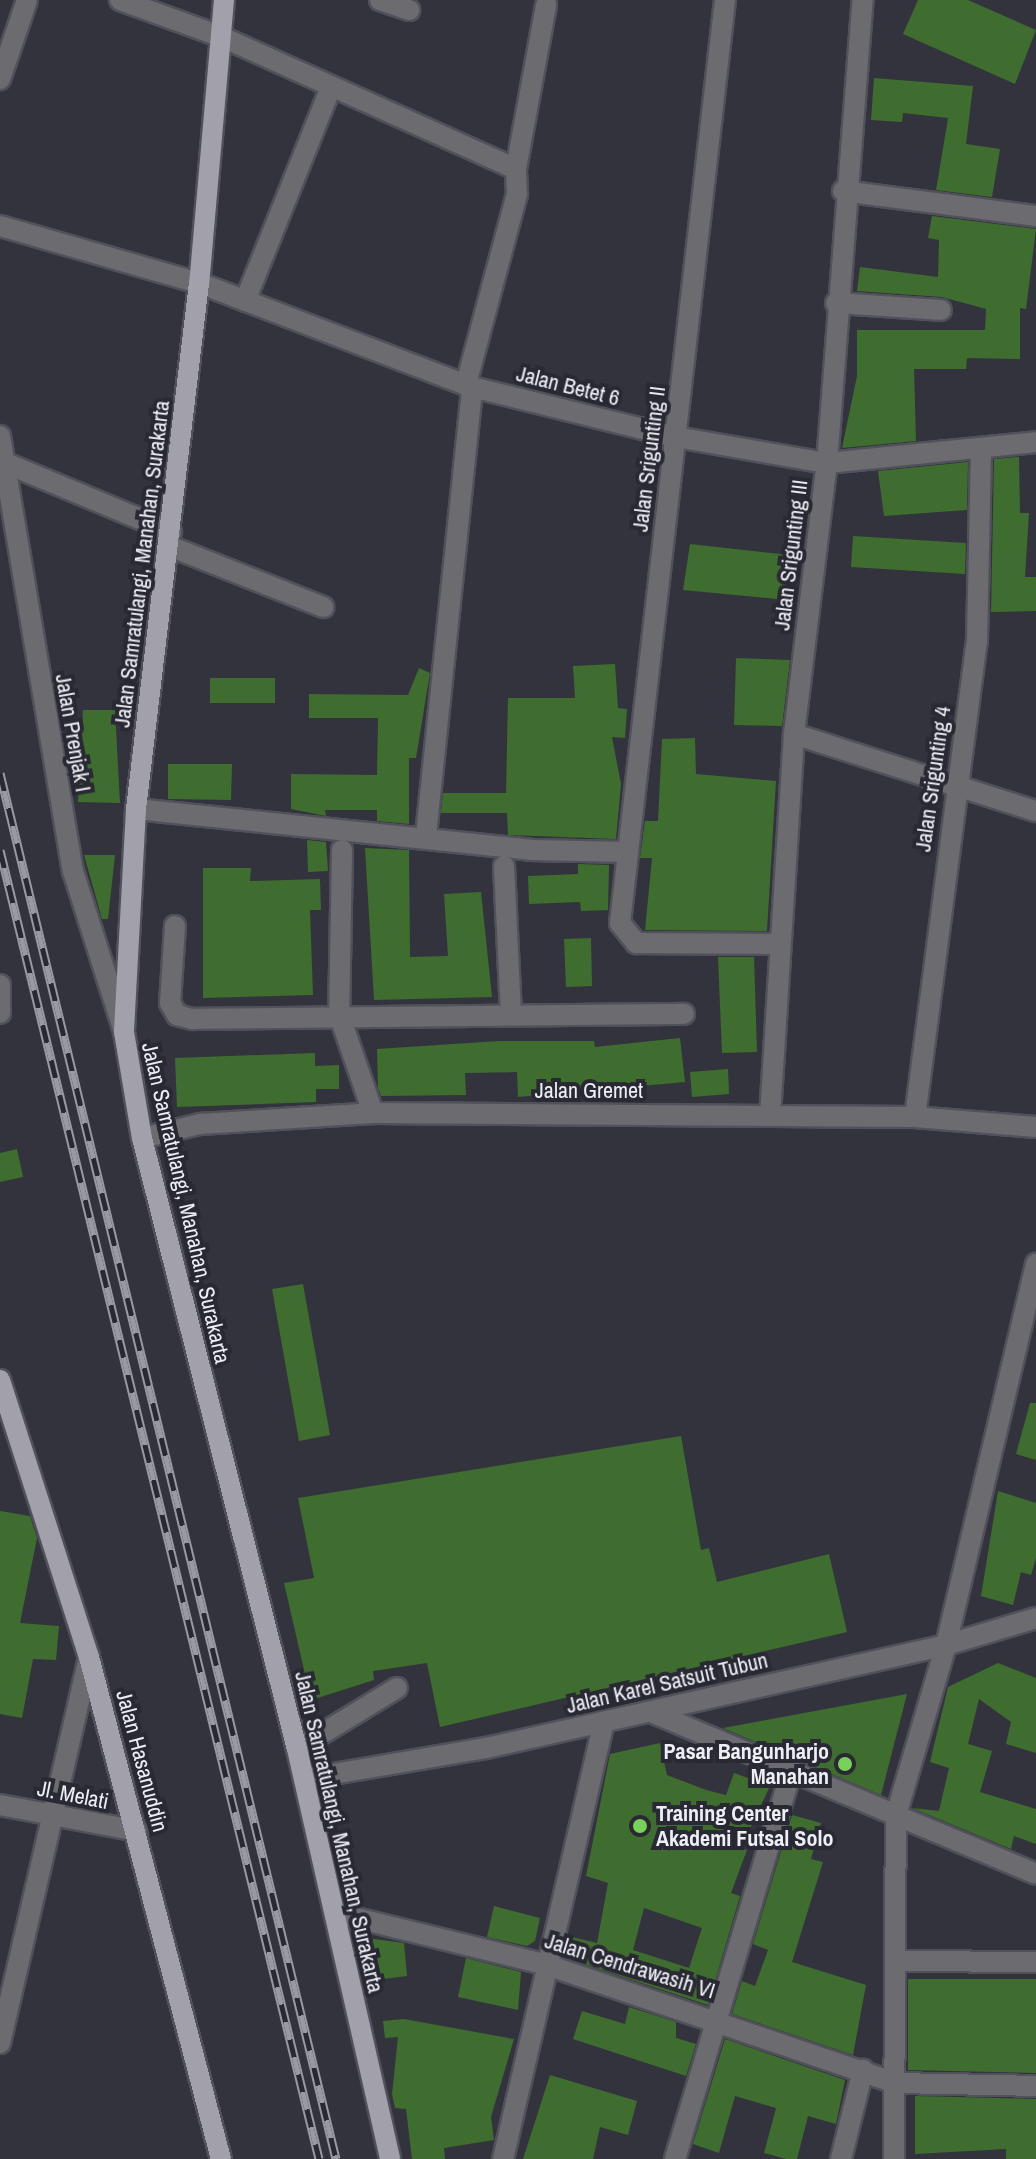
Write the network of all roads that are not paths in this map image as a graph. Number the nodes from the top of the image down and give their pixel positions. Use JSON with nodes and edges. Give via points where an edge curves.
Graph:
{"nodes":[{"id":1,"x":27,"y":0,"type":"edge"},
{"id":2,"x":120,"y":0,"type":"edge"},
{"id":3,"x":224,"y":0,"type":"edge"},
{"id":4,"x":380,"y":0,"type":"edge"},
{"id":5,"x":725,"y":0,"type":"edge"},
{"id":6,"x":863,"y":0,"type":"edge"},
{"id":7,"x":546,"y":5,"type":"dead end"},
{"id":8,"x":409,"y":10,"type":"dead end"},
{"id":9,"x":222,"y":37,"type":"junction"},
{"id":10,"x":0,"y":79,"type":"edge"},
{"id":11,"x":330,"y":90,"type":"junction"},
{"id":12,"x":516,"y":169,"type":"junction"},
{"id":13,"x":843,"y":191,"type":"junction"},
{"id":14,"x":1036,"y":216,"type":"edge"},
{"id":15,"x":0,"y":226,"type":"edge"},
{"id":16,"x":199,"y":283,"type":"junction"},
{"id":17,"x":245,"y":301,"type":"junction"},
{"id":18,"x":836,"y":303,"type":"junction"},
{"id":19,"x":941,"y":310,"type":"dead end"},
{"id":20,"x":469,"y":386,"type":"junction"},
{"id":21,"x":0,"y":436,"type":"edge"},
{"id":22,"x":676,"y":437,"type":"junction"},
{"id":23,"x":1036,"y":442,"type":"edge"},
{"id":24,"x":981,"y":448,"type":"junction"},
{"id":25,"x":3,"y":462,"type":"junction"},
{"id":26,"x":827,"y":463,"type":"junction"},
{"id":27,"x":170,"y":539,"type":"junction"},
{"id":28,"x":323,"y":607,"type":"dead end"},
{"id":29,"x":794,"y":734,"type":"junction"},
{"id":30,"x":953,"y":786,"type":"junction"},
{"id":31,"x":136,"y":809,"type":"junction"},
{"id":32,"x":1036,"y":811,"type":"edge"},
{"id":33,"x":426,"y":835,"type":"junction"},
{"id":34,"x":342,"y":850,"type":"dead end"},
{"id":35,"x":628,"y":852,"type":"junction"},
{"id":36,"x":504,"y":866,"type":"dead end"},
{"id":37,"x":175,"y":926,"type":"dead end"},
{"id":38,"x":777,"y":944,"type":"junction"},
{"id":39,"x":0,"y":985,"type":"edge"},
{"id":40,"x":0,"y":1013,"type":"edge"},
{"id":41,"x":339,"y":1014,"type":"junction"},
{"id":42,"x":684,"y":1014,"type":"dead end"},
{"id":43,"x":511,"y":1015,"type":"junction"},
{"id":44,"x":124,"y":1032,"type":"junction"},
{"id":45,"x":373,"y":1113,"type":"junction"},
{"id":46,"x":770,"y":1116,"type":"junction"},
{"id":47,"x":915,"y":1117,"type":"junction"},
{"id":48,"x":1036,"y":1127,"type":"edge"},
{"id":49,"x":142,"y":1138,"type":"junction"},
{"id":50,"x":1036,"y":1267,"type":"edge"},
{"id":51,"x":0,"y":1380,"type":"edge"},
{"id":52,"x":1036,"y":1618,"type":"edge"},
{"id":53,"x":946,"y":1645,"type":"junction"},
{"id":54,"x":89,"y":1657,"type":"junction"},
{"id":55,"x":397,"y":1688,"type":"dead end"},
{"id":56,"x":651,"y":1712,"type":"junction"},
{"id":57,"x":604,"y":1721,"type":"junction"},
{"id":58,"x":297,"y":1749,"type":"junction"},
{"id":59,"x":790,"y":1776,"type":"junction"},
{"id":60,"x":304,"y":1779,"type":"junction"},
{"id":61,"x":0,"y":1805,"type":"edge"},
{"id":62,"x":47,"y":1814,"type":"junction"},
{"id":63,"x":898,"y":1816,"type":"junction"},
{"id":64,"x":137,"y":1831,"type":"junction"},
{"id":65,"x":1036,"y":1874,"type":"edge"},
{"id":66,"x":344,"y":1915,"type":"dead end"},
{"id":67,"x":897,"y":1961,"type":"junction"},
{"id":68,"x":1036,"y":1962,"type":"edge"},
{"id":69,"x":544,"y":1964,"type":"junction"},
{"id":70,"x":716,"y":2017,"type":"junction"},
{"id":71,"x":0,"y":2043,"type":"edge"},
{"id":72,"x":863,"y":2070,"type":"junction"},
{"id":73,"x":896,"y":2083,"type":"junction"},
{"id":74,"x":1036,"y":2086,"type":"edge"},
{"id":75,"x":215,"y":2136,"type":"junction"},
{"id":76,"x":209,"y":2159,"type":"edge"},
{"id":77,"x":221,"y":2159,"type":"edge"},
{"id":78,"x":390,"y":2159,"type":"edge"},
{"id":79,"x":503,"y":2159,"type":"edge"},
{"id":80,"x":675,"y":2159,"type":"edge"},
{"id":81,"x":841,"y":2159,"type":"edge"},
{"id":82,"x":894,"y":2159,"type":"edge"}],
"edges":[{"from":1,"to":10,"type":"street"},
{"from":2,"to":9,"type":"street"},
{"from":3,"to":9,"type":"main road","name":"Jalan Samratulangi, Manahan, Surakarta"},
{"from":4,"to":8,"type":"street"},
{"from":5,"to":22,"type":"street","name":"Jalan Srigunting II"},
{"from":6,"to":13,"type":"street","name":"Jalan Srigunting III"},
{"from":7,"to":12,"type":"street"},
{"from":9,"to":11,"type":"street"},
{"from":9,"to":16,"type":"main road","name":"Jalan Samratulangi, Manahan, Surakarta"},
{"from":11,"to":12,"type":"street"},
{"from":11,"to":17,"type":"street"},
{"from":12,"to":20,"type":"street","via":[[517,194]]},
{"from":13,"to":14,"type":"street"},
{"from":13,"to":18,"type":"street","name":"Jalan Srigunting III"},
{"from":15,"to":16,"type":"street","name":"Jalan Betet 6"},
{"from":16,"to":17,"type":"street","name":"Jalan Betet 6"},
{"from":16,"to":27,"type":"main road","name":"Jalan Samratulangi, Manahan, Surakarta"},
{"from":17,"to":20,"type":"street","name":"Jalan Betet 6"},
{"from":18,"to":19,"type":"street"},
{"from":18,"to":26,"type":"street","name":"Jalan Srigunting III"},
{"from":20,"to":22,"type":"street","name":"Jalan Betet 6"},
{"from":20,"to":33,"type":"street"},
{"from":21,"to":25,"type":"street","name":"Jalan Prenjak I"},
{"from":22,"to":26,"type":"street","name":"Jalan Betet 6"},
{"from":22,"to":35,"type":"street","name":"Jalan Srigunting II"},
{"from":23,"to":24,"type":"street","name":"Jalan Betet 6"},
{"from":24,"to":26,"type":"street","name":"Jalan Betet 6"},
{"from":24,"to":30,"type":"street","name":"Jalan Srigunting 4","via":[[981,604]]},
{"from":25,"to":27,"type":"street"},
{"from":25,"to":44,"type":"street","name":"Jalan Prenjak I","via":[[73,871]]},
{"from":26,"to":29,"type":"street","name":"Jalan Srigunting III"},
{"from":27,"to":28,"type":"street"},
{"from":27,"to":31,"type":"main road","name":"Jalan Samratulangi, Manahan, Surakarta"},
{"from":29,"to":30,"type":"street"},
{"from":29,"to":38,"type":"street","name":"Jalan Srigunting III"},
{"from":30,"to":32,"type":"street"},
{"from":30,"to":47,"type":"street","name":"Jalan Srigunting 4"},
{"from":31,"to":33,"type":"street"},
{"from":31,"to":44,"type":"main road","name":"Jalan Samratulangi, Manahan, Surakarta"},
{"from":33,"to":35,"type":"street","via":[[531,850]]},
{"from":34,"to":41,"type":"street"},
{"from":35,"to":38,"type":"street","name":"Jalan Srigunting II","via":[[620,923],[636,943]]},
{"from":36,"to":43,"type":"street"},
{"from":37,"to":41,"type":"street","via":[[170,1003],[177,1015]]},
{"from":38,"to":46,"type":"street","name":"Jalan Srigunting III"},
{"from":39,"to":40,"type":"street"},
{"from":41,"to":43,"type":"street"},
{"from":41,"to":45,"type":"street"},
{"from":42,"to":43,"type":"street"},
{"from":44,"to":49,"type":"main road","name":"Jalan Samratulangi, Manahan, Surakarta"},
{"from":45,"to":46,"type":"street","name":"Jalan Gremet"},
{"from":45,"to":49,"type":"street","name":"Jalan Gremet","via":[[200,1124]]},
{"from":46,"to":47,"type":"street","name":"Jalan Gremet"},
{"from":47,"to":48,"type":"street","name":"Jalan Gremet"},
{"from":49,"to":58,"type":"main road","name":"Jalan Samratulangi, Manahan, Surakarta"},
{"from":50,"to":53,"type":"street"},
{"from":51,"to":54,"type":"main road","name":"Jalan Hasanuddin"},
{"from":52,"to":53,"type":"street","name":"Jalan Karel Satsuit Tubun"},
{"from":53,"to":56,"type":"street","name":"Jalan Karel Satsuit Tubun"},
{"from":53,"to":63,"type":"street"},
{"from":54,"to":62,"type":"street"},
{"from":54,"to":64,"type":"main road","name":"Jalan Hasanuddin"},
{"from":55,"to":58,"type":"street"},
{"from":56,"to":57,"type":"street","name":"Jalan Karel Satsuit Tubun"},
{"from":56,"to":59,"type":"street"},
{"from":57,"to":60,"type":"street","name":"Jalan Karel Satsuit Tubun"},
{"from":57,"to":69,"type":"street"},
{"from":58,"to":60,"type":"main road","name":"Jalan Samratulangi, Manahan, Surakarta"},
{"from":59,"to":63,"type":"street"},
{"from":59,"to":70,"type":"street"},
{"from":60,"to":78,"type":"main road","name":"Jalan Samratulangi, Manahan, Surakarta"},
{"from":61,"to":62,"type":"street","name":"Jl. Melati"},
{"from":62,"to":64,"type":"street","name":"Jl. Melati"},
{"from":62,"to":71,"type":"street"},
{"from":63,"to":65,"type":"street"},
{"from":63,"to":67,"type":"street"},
{"from":64,"to":75,"type":"main road","name":"Jalan Hasanuddin"},
{"from":66,"to":69,"type":"street","name":"Jalan Cendrawasih VI"},
{"from":67,"to":68,"type":"street"},
{"from":67,"to":73,"type":"street"},
{"from":69,"to":70,"type":"street","name":"Jalan Cendrawasih VI"},
{"from":69,"to":79,"type":"street"},
{"from":70,"to":72,"type":"street","name":"Jalan Cendrawasih VI"},
{"from":70,"to":80,"type":"street"},
{"from":72,"to":73,"type":"street","name":"Jalan Cendrawasih VI"},
{"from":72,"to":81,"type":"street"},
{"from":73,"to":74,"type":"street"},
{"from":73,"to":82,"type":"street"},
{"from":75,"to":76,"type":"street"},
{"from":75,"to":77,"type":"main road","name":"Jalan Hasanuddin"}]}
